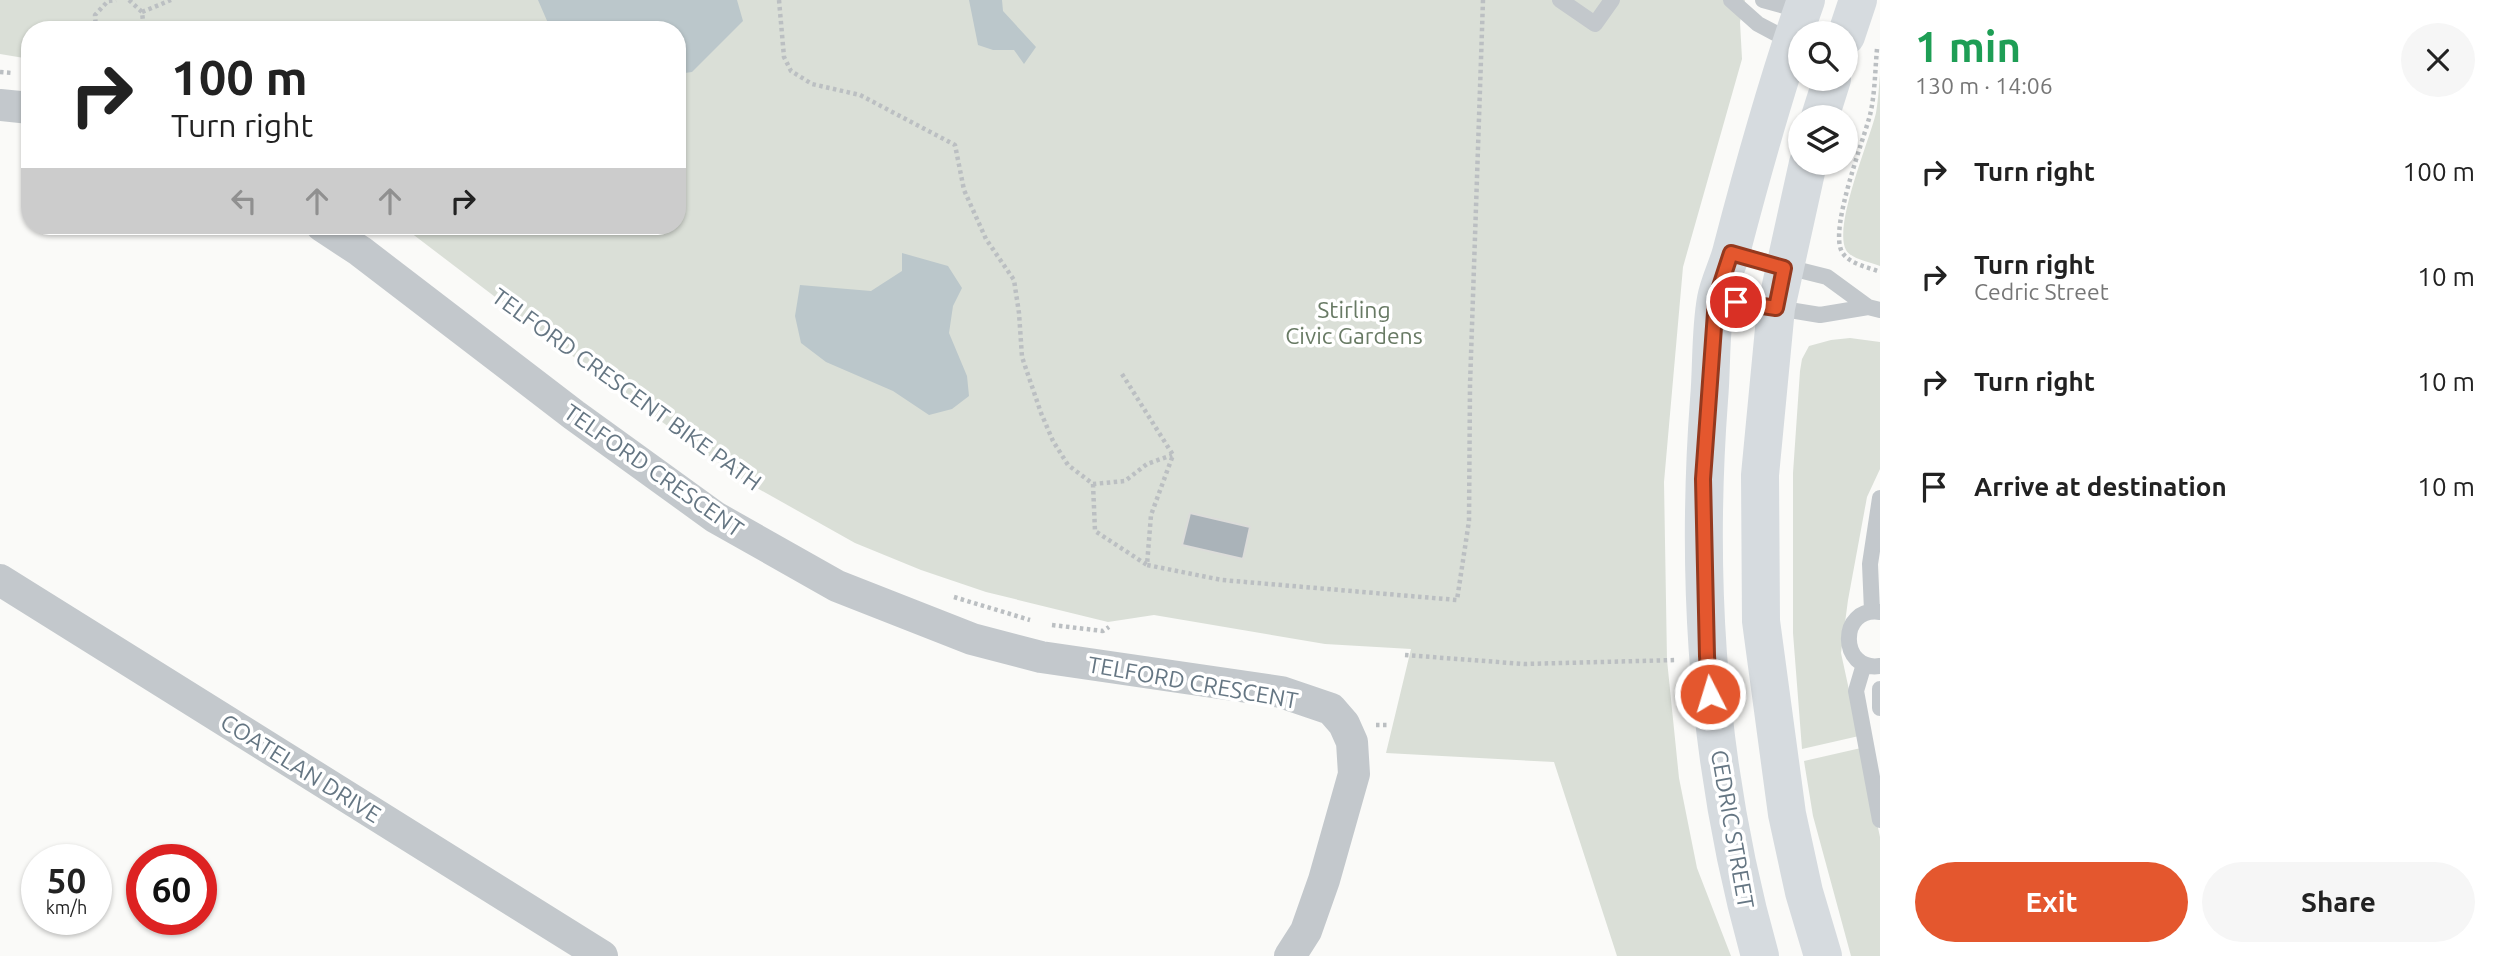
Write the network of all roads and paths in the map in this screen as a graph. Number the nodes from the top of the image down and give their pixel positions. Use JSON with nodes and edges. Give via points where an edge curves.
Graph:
{"nodes":[{"id":1,"x":116,"y":0,"type":"edge"},
{"id":2,"x":129,"y":0,"type":"edge"},
{"id":3,"x":171,"y":0,"type":"edge"},
{"id":4,"x":779,"y":0,"type":"edge"},
{"id":5,"x":1483,"y":0,"type":"edge"},
{"id":6,"x":1560,"y":0,"type":"edge"},
{"id":7,"x":1612,"y":0,"type":"edge"},
{"id":8,"x":1731,"y":0,"type":"edge"},
{"id":9,"x":1763,"y":0,"type":"edge"},
{"id":10,"x":1858,"y":0,"type":"edge"},
{"id":11,"x":142,"y":12,"type":"junction"},
{"id":12,"x":1800,"y":18,"type":"edge"},
{"id":13,"x":95,"y":21,"type":"edge"},
{"id":14,"x":143,"y":21,"type":"edge"},
{"id":15,"x":1862,"y":41,"type":"edge"},
{"id":16,"x":0,"y":105,"type":"edge"},
{"id":17,"x":21,"y":107,"type":"edge"},
{"id":18,"x":1805,"y":175,"type":"edge"},
{"id":19,"x":336,"y":235,"type":"edge"},
{"id":20,"x":1731,"y":253,"type":"junction"},
{"id":21,"x":1784,"y":268,"type":"junction"},
{"id":22,"x":1880,"y":272,"type":"edge"},
{"id":23,"x":1716,"y":299,"type":"junction"},
{"id":24,"x":1776,"y":308,"type":"junction"},
{"id":25,"x":1874,"y":308,"type":"edge"},
{"id":26,"x":1122,"y":374,"type":"dead end"},
{"id":27,"x":1173,"y":455,"type":"junction"},
{"id":28,"x":1093,"y":484,"type":"junction"},
{"id":29,"x":1880,"y":498,"type":"edge"},
{"id":30,"x":1147,"y":565,"type":"junction"},
{"id":31,"x":0,"y":580,"type":"edge"},
{"id":32,"x":949,"y":595,"type":"dead end"},
{"id":33,"x":1876,"y":612,"type":"edge"},
{"id":34,"x":1033,"y":621,"type":"dead end"},
{"id":35,"x":1046,"y":625,"type":"dead end"},
{"id":36,"x":1109,"y":627,"type":"dead end"},
{"id":37,"x":1405,"y":656,"type":"dead end"},
{"id":38,"x":1673,"y":660,"type":"dead end"},
{"id":39,"x":1872,"y":665,"type":"edge"},
{"id":40,"x":1880,"y":689,"type":"edge"},
{"id":41,"x":1880,"y":708,"type":"edge"},
{"id":42,"x":1880,"y":820,"type":"edge"},
{"id":43,"x":602,"y":956,"type":"edge"},
{"id":44,"x":1290,"y":956,"type":"edge"},
{"id":45,"x":1760,"y":956,"type":"edge"},
{"id":46,"x":1824,"y":956,"type":"edge"}],
"edges":[{"from":1,"to":13,"type":"path","via":[[108,1],[95,15]]},
{"from":2,"to":11,"type":"path"},
{"from":3,"to":11,"type":"path"},
{"from":4,"to":28,"type":"path","via":[[784,57],[791,71],[812,84],[860,95],[955,145],[964,190],[986,239],[1014,281],[1022,357],[1041,413],[1068,465]]},
{"from":5,"to":30,"type":"path","via":[[1469,521],[1457,600],[1222,580]]},
{"from":6,"to":7,"type":"lane","via":[[1595,24]]},
{"from":8,"to":12,"type":"lane","via":[[1758,24]]},
{"from":9,"to":12,"type":"lane"},
{"from":10,"to":15,"type":"main road"},
{"from":11,"to":14,"type":"path"},
{"from":12,"to":20,"type":"main road","name":"CEDRIC STREET","via":[[1755,156]]},
{"from":15,"to":22,"type":"path","via":[[1871,112],[1848,187],[1839,230],[1840,250],[1848,259]]},
{"from":16,"to":17,"type":"street"},
{"from":18,"to":21,"type":"main road"},
{"from":19,"to":44,"type":"street","name":"TELFORD CRESCENT","via":[[715,517],[836,586],[972,639],[1041,657],[1281,692],[1331,709],[1352,742],[1354,774],[1324,880],[1306,931]]},
{"from":20,"to":21,"type":"lane"},
{"from":20,"to":23,"type":"main road","name":"CEDRIC STREET"},
{"from":21,"to":24,"type":"main road"},
{"from":21,"to":25,"type":"lane","via":[[1827,277]]},
{"from":23,"to":24,"type":"lane"},
{"from":23,"to":45,"type":"main road","name":"CEDRIC STREET","via":[[1703,479],[1707,656],[1730,837]]},
{"from":24,"to":25,"type":"lane","via":[[1820,315]]},
{"from":24,"to":46,"type":"main road","via":[[1760,475],[1761,621],[1787,814]]},
{"from":26,"to":27,"type":"path"},
{"from":27,"to":28,"type":"path","via":[[1147,464],[1125,481]]},
{"from":27,"to":30,"type":"path","via":[[1151,515]]},
{"from":28,"to":30,"type":"path","via":[[1095,531]]},
{"from":29,"to":33,"type":"lane","via":[[1870,564]]},
{"from":31,"to":43,"type":"street","name":"COATELAN DRIVE"},
{"from":32,"to":34,"type":"path"},
{"from":33,"to":39,"type":"lane","via":[[1861,615],[1849,634],[1854,657]]},
{"from":35,"to":36,"type":"path","via":[[1103,631]]},
{"from":37,"to":38,"type":"path","via":[[1524,664]]},
{"from":39,"to":42,"type":"lane","via":[[1856,691]]},
{"from":40,"to":41,"type":"lane"}]}
